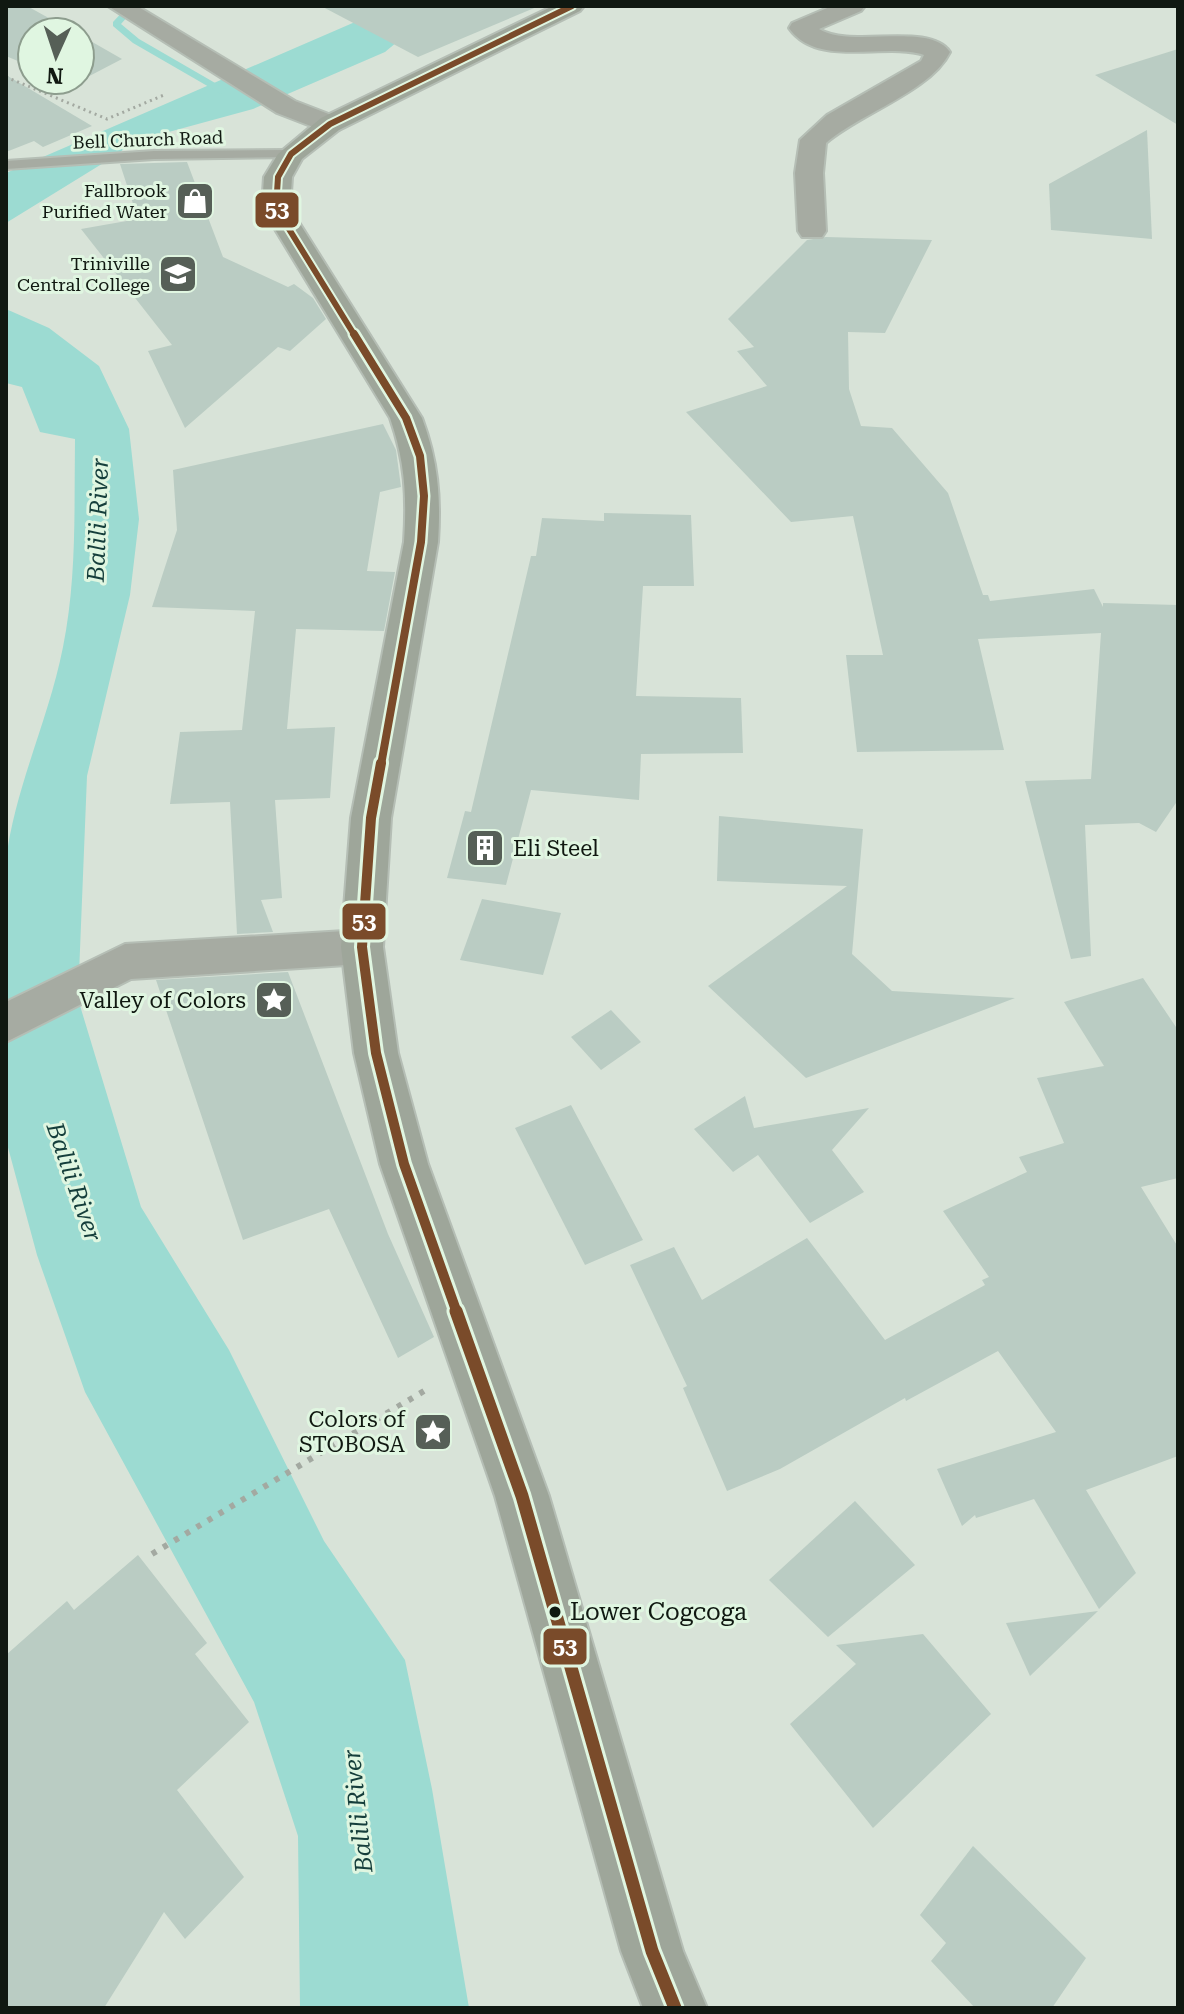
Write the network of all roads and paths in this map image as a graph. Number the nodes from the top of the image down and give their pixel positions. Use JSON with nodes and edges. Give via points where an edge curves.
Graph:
{"nodes":[{"id":1,"x":120,"y":6,"type":"edge"},
{"id":2,"x":572,"y":6,"type":"edge"},
{"id":3,"x":853,"y":6,"type":"edge"},
{"id":4,"x":6,"y":77,"type":"edge"},
{"id":5,"x":164,"y":95,"type":"dead end"},
{"id":6,"x":330,"y":124,"type":"junction"},
{"id":7,"x":291,"y":154,"type":"junction"},
{"id":8,"x":6,"y":165,"type":"edge"},
{"id":9,"x":812,"y":231,"type":"dead end"},
{"id":10,"x":362,"y":947,"type":"junction"},
{"id":11,"x":6,"y":1023,"type":"edge"},
{"id":12,"x":432,"y":1387,"type":"dead end"},
{"id":13,"x":152,"y":1554,"type":"dead end"},
{"id":14,"x":675,"y":2008,"type":"edge"}],
"edges":[{"from":1,"to":6,"type":"street","via":[[278,102]]},
{"from":2,"to":6,"type":"highway"},
{"from":3,"to":9,"type":"street","via":[[801,28],[817,42],[919,44],[938,52],[931,66],[813,140]]},
{"from":4,"to":5,"type":"path","via":[[107,119]]},
{"from":6,"to":7,"type":"highway"},
{"from":7,"to":8,"type":"lane","name":"Bell Church Road"},
{"from":7,"to":10,"type":"highway","via":[[278,177],[276,208],[406,418],[420,456],[424,496],[421,542],[371,818]]},
{"from":10,"to":11,"type":"street","via":[[125,962]]},
{"from":10,"to":14,"type":"highway","via":[[376,1053],[404,1164],[522,1496],[652,1951]]},
{"from":12,"to":13,"type":"path"}]}
